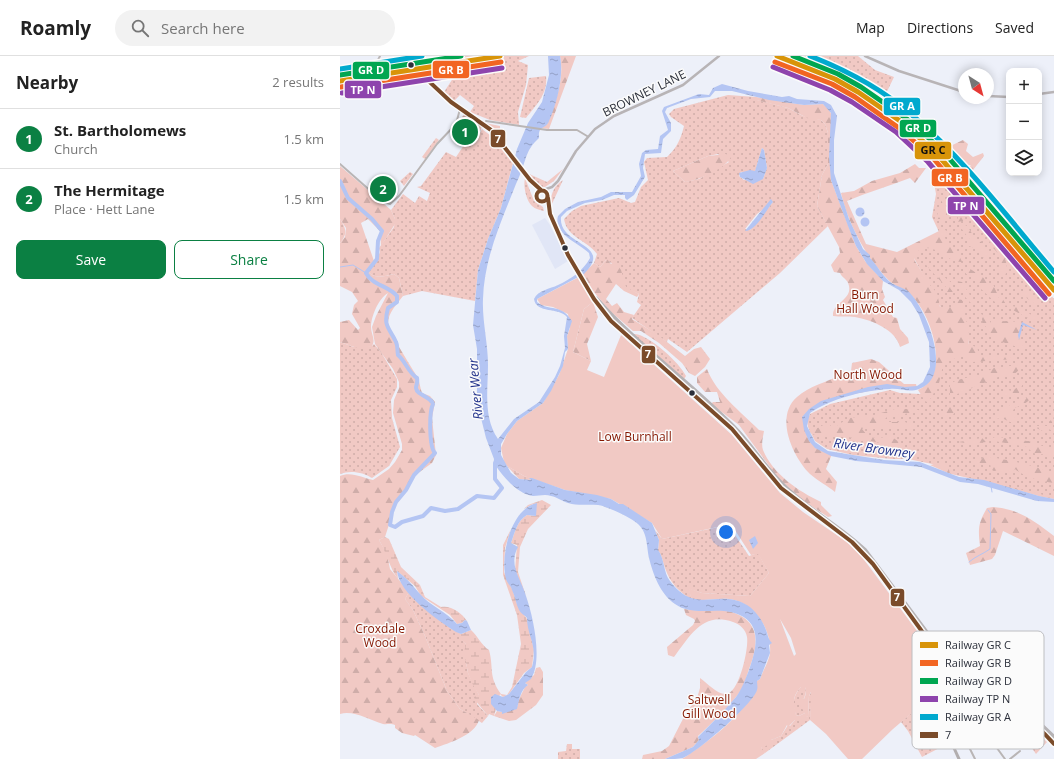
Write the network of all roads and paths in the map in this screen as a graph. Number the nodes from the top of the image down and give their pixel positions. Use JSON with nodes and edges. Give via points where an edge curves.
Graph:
{"nodes":[{"id":1,"x":380,"y":56,"type":"edge"},
{"id":2,"x":402,"y":56,"type":"edge"},
{"id":3,"x":719,"y":56,"type":"edge"},
{"id":4,"x":865,"y":56,"type":"edge"},
{"id":5,"x":373,"y":70,"type":"dead end"},
{"id":6,"x":958,"y":90,"type":"edge"},
{"id":7,"x":1054,"y":92,"type":"edge"},
{"id":8,"x":1042,"y":94,"type":"edge"},
{"id":9,"x":994,"y":96,"type":"edge"},
{"id":10,"x":1006,"y":97,"type":"edge"},
{"id":11,"x":460,"y":110,"type":"junction"},
{"id":12,"x":486,"y":121,"type":"dead end"},
{"id":13,"x":587,"y":136,"type":"junction"},
{"id":14,"x":340,"y":164,"type":"edge"},
{"id":15,"x":530,"y":180,"type":"junction"},
{"id":16,"x":552,"y":186,"type":"junction"},
{"id":17,"x":542,"y":190,"type":"junction"},
{"id":18,"x":536,"y":196,"type":"junction"},
{"id":19,"x":548,"y":197,"type":"junction"},
{"id":20,"x":542,"y":202,"type":"junction"},
{"id":21,"x":548,"y":209,"type":"junction"},
{"id":22,"x":589,"y":291,"type":"junction"},
{"id":23,"x":922,"y":631,"type":"edge"},
{"id":24,"x":926,"y":631,"type":"edge"},
{"id":25,"x":1044,"y":727,"type":"edge"},
{"id":26,"x":1044,"y":732,"type":"edge"},
{"id":27,"x":1054,"y":737,"type":"edge"},
{"id":28,"x":1054,"y":744,"type":"edge"},
{"id":29,"x":956,"y":749,"type":"edge"},
{"id":30,"x":970,"y":749,"type":"edge"},
{"id":31,"x":997,"y":749,"type":"edge"},
{"id":32,"x":1020,"y":751,"type":"dead end"},
{"id":33,"x":960,"y":759,"type":"edge"},
{"id":34,"x":975,"y":759,"type":"edge"},
{"id":35,"x":1005,"y":759,"type":"edge"},
{"id":36,"x":1010,"y":759,"type":"edge"}],
"edges":[{"from":1,"to":5,"type":"street"},
{"from":2,"to":11,"type":"highway"},
{"from":3,"to":13,"type":"main road","name":"BROWNEY LANE","via":[[683,85],[614,116]]},
{"from":4,"to":6,"type":"main road","via":[[899,71]]},
{"from":7,"to":8,"type":"main road"},
{"from":9,"to":10,"type":"main road"},
{"from":11,"to":14,"type":"street","via":[[456,124],[390,204],[385,203]]},
{"from":11,"to":15,"type":"highway","via":[[491,130]]},
{"from":12,"to":13,"type":"street","via":[[523,128],[577,130]]},
{"from":13,"to":16,"type":"main road","name":"BROWNEY LANE"},
{"from":15,"to":17,"type":"highway"},
{"from":15,"to":18,"type":"highway"},
{"from":16,"to":17,"type":"main road"},
{"from":16,"to":19,"type":"main road"},
{"from":17,"to":18,"type":"highway","via":[[538,191]]},
{"from":17,"to":19,"type":"highway"},
{"from":18,"to":20,"type":"highway","via":[[537,200]]},
{"from":19,"to":20,"type":"highway"},
{"from":19,"to":21,"type":"highway"},
{"from":20,"to":21,"type":"highway"},
{"from":21,"to":22,"type":"highway"},
{"from":22,"to":23,"type":"highway","via":[[602,312],[619,330],[732,429],[781,488],[852,542],[867,557]]},
{"from":22,"to":24,"type":"highway","via":[[621,326],[733,425],[784,486],[865,550]]},
{"from":25,"to":27,"type":"highway"},
{"from":26,"to":28,"type":"highway"},
{"from":29,"to":33,"type":"main road"},
{"from":30,"to":34,"type":"street"},
{"from":31,"to":35,"type":"street"},
{"from":32,"to":36,"type":"street"}]}
